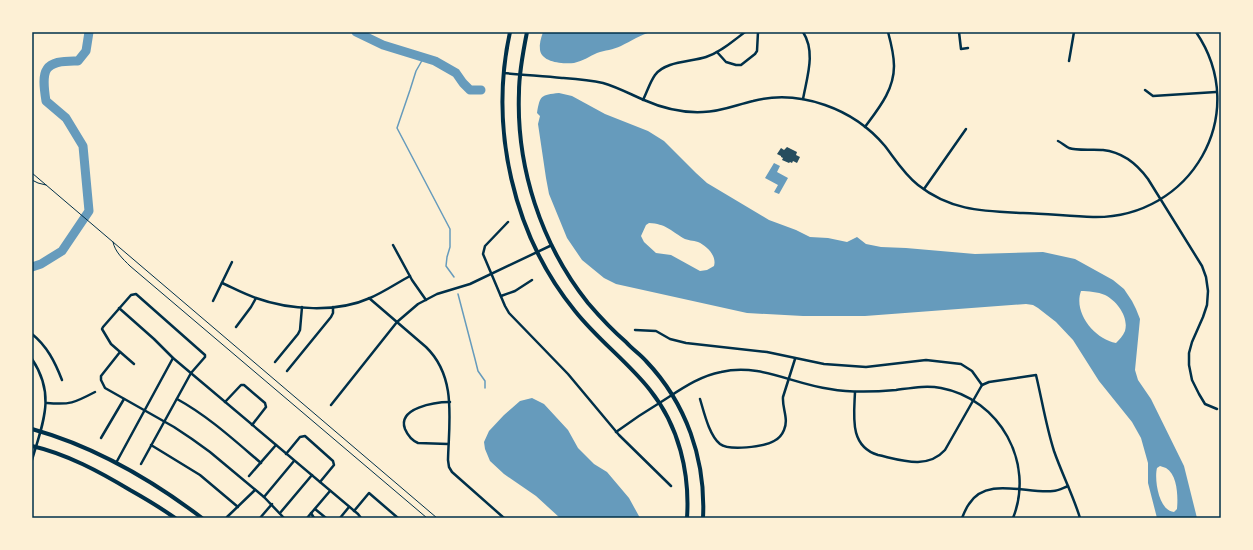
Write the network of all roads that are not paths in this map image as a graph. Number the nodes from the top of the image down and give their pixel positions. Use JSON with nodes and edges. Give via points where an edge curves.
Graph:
{"nodes":[{"id":1,"x":510,"y":32,"type":"edge"},
{"id":2,"x":527,"y":32,"type":"edge"},
{"id":3,"x":745,"y":32,"type":"edge"},
{"id":4,"x":758,"y":32,"type":"edge"},
{"id":5,"x":803,"y":32,"type":"edge"},
{"id":6,"x":888,"y":32,"type":"edge"},
{"id":7,"x":959,"y":32,"type":"edge"},
{"id":8,"x":1074,"y":32,"type":"edge"},
{"id":9,"x":1196,"y":32,"type":"edge"},
{"id":10,"x":968,"y":48,"type":"dead end"},
{"id":11,"x":717,"y":52,"type":"junction"},
{"id":12,"x":1069,"y":61,"type":"dead end"},
{"id":13,"x":504,"y":73,"type":"junction"},
{"id":14,"x":520,"y":74,"type":"junction"},
{"id":15,"x":1145,"y":90,"type":"dead end"},
{"id":16,"x":1216,"y":92,"type":"junction"},
{"id":17,"x":803,"y":99,"type":"junction"},
{"id":18,"x":643,"y":100,"type":"junction"},
{"id":19,"x":865,"y":127,"type":"junction"},
{"id":20,"x":966,"y":129,"type":"dead end"},
{"id":21,"x":1058,"y":141,"type":"dead end"},
{"id":22,"x":924,"y":189,"type":"junction"},
{"id":23,"x":1160,"y":200,"type":"junction"},
{"id":24,"x":508,"y":222,"type":"dead end"},
{"id":25,"x":393,"y":245,"type":"dead end"},
{"id":26,"x":552,"y":245,"type":"junction"},
{"id":27,"x":538,"y":252,"type":"junction"},
{"id":28,"x":232,"y":262,"type":"dead end"},
{"id":29,"x":492,"y":273,"type":"junction"},
{"id":30,"x":410,"y":276,"type":"junction"},
{"id":31,"x":532,"y":280,"type":"dead end"},
{"id":32,"x":222,"y":283,"type":"junction"},
{"id":33,"x":501,"y":296,"type":"junction"},
{"id":34,"x":256,"y":298,"type":"junction"},
{"id":35,"x":369,"y":298,"type":"junction"},
{"id":36,"x":426,"y":300,"type":"junction"},
{"id":37,"x":213,"y":301,"type":"dead end"},
{"id":38,"x":302,"y":307,"type":"junction"},
{"id":39,"x":333,"y":307,"type":"junction"},
{"id":40,"x":119,"y":308,"type":"junction"},
{"id":41,"x":397,"y":322,"type":"junction"},
{"id":42,"x":236,"y":327,"type":"dead end"},
{"id":43,"x":635,"y":330,"type":"dead end"},
{"id":44,"x":32,"y":334,"type":"edge"},
{"id":45,"x":120,"y":352,"type":"junction"},
{"id":46,"x":173,"y":358,"type":"junction"},
{"id":47,"x":32,"y":359,"type":"edge"},
{"id":48,"x":794,"y":359,"type":"junction"},
{"id":49,"x":275,"y":362,"type":"dead end"},
{"id":50,"x":134,"y":364,"type":"dead end"},
{"id":51,"x":287,"y":371,"type":"dead end"},
{"id":52,"x":191,"y":373,"type":"junction"},
{"id":53,"x":62,"y":380,"type":"dead end"},
{"id":54,"x":788,"y":380,"type":"junction"},
{"id":55,"x":982,"y":385,"type":"junction"},
{"id":56,"x":95,"y":392,"type":"dead end"},
{"id":57,"x":855,"y":392,"type":"junction"},
{"id":58,"x":673,"y":394,"type":"junction"},
{"id":59,"x":124,"y":399,"type":"junction"},
{"id":60,"x":177,"y":399,"type":"junction"},
{"id":61,"x":700,"y":399,"type":"dead end"},
{"id":62,"x":972,"y":400,"type":"junction"},
{"id":63,"x":225,"y":402,"type":"junction"},
{"id":64,"x":450,"y":402,"type":"junction"},
{"id":65,"x":46,"y":403,"type":"junction"},
{"id":66,"x":660,"y":403,"type":"junction"},
{"id":67,"x":330,"y":405,"type":"dead end"},
{"id":68,"x":1217,"y":409,"type":"dead end"},
{"id":69,"x":144,"y":410,"type":"junction"},
{"id":70,"x":164,"y":422,"type":"junction"},
{"id":71,"x":252,"y":425,"type":"junction"},
{"id":72,"x":32,"y":429,"type":"edge"},
{"id":73,"x":40,"y":432,"type":"junction"},
{"id":74,"x":616,"y":432,"type":"junction"},
{"id":75,"x":101,"y":438,"type":"dead end"},
{"id":76,"x":448,"y":444,"type":"junction"},
{"id":77,"x":151,"y":445,"type":"junction"},
{"id":78,"x":276,"y":445,"type":"junction"},
{"id":79,"x":34,"y":446,"type":"edge"},
{"id":80,"x":286,"y":454,"type":"junction"},
{"id":81,"x":32,"y":460,"type":"edge"},
{"id":82,"x":294,"y":460,"type":"junction"},
{"id":83,"x":116,"y":463,"type":"junction"},
{"id":84,"x":261,"y":463,"type":"junction"},
{"id":85,"x":141,"y":464,"type":"dead end"},
{"id":86,"x":312,"y":475,"type":"junction"},
{"id":87,"x":249,"y":476,"type":"dead end"},
{"id":88,"x":320,"y":482,"type":"junction"},
{"id":89,"x":671,"y":486,"type":"dead end"},
{"id":90,"x":1068,"y":486,"type":"junction"},
{"id":91,"x":1020,"y":489,"type":"junction"},
{"id":92,"x":255,"y":490,"type":"junction"},
{"id":93,"x":330,"y":491,"type":"junction"},
{"id":94,"x":264,"y":497,"type":"junction"},
{"id":95,"x":272,"y":504,"type":"junction"},
{"id":96,"x":238,"y":507,"type":"junction"},
{"id":97,"x":349,"y":507,"type":"junction"},
{"id":98,"x":315,"y":509,"type":"junction"},
{"id":99,"x":354,"y":511,"type":"junction"},
{"id":100,"x":280,"y":513,"type":"junction"},
{"id":101,"x":311,"y":513,"type":"junction"},
{"id":102,"x":227,"y":516,"type":"dead end"},
{"id":103,"x":175,"y":518,"type":"edge"},
{"id":104,"x":202,"y":518,"type":"edge"},
{"id":105,"x":260,"y":518,"type":"edge"},
{"id":106,"x":284,"y":518,"type":"edge"},
{"id":107,"x":307,"y":518,"type":"edge"},
{"id":108,"x":314,"y":518,"type":"edge"},
{"id":109,"x":326,"y":518,"type":"edge"},
{"id":110,"x":340,"y":518,"type":"edge"},
{"id":111,"x":360,"y":518,"type":"edge"},
{"id":112,"x":398,"y":518,"type":"edge"},
{"id":113,"x":504,"y":518,"type":"edge"},
{"id":114,"x":687,"y":518,"type":"edge"},
{"id":115,"x":703,"y":518,"type":"edge"},
{"id":116,"x":962,"y":518,"type":"edge"},
{"id":117,"x":1013,"y":518,"type":"edge"},
{"id":118,"x":1080,"y":518,"type":"edge"}],
"edges":[{"from":1,"to":13,"type":"main road"},
{"from":2,"to":14,"type":"main road"},
{"from":3,"to":11,"type":"street"},
{"from":4,"to":11,"type":"street","via":[[758,51],[741,65],[726,62]]},
{"from":5,"to":17,"type":"street","via":[[808,40],[810,53]]},
{"from":6,"to":19,"type":"street","via":[[894,65],[892,82],[886,98]]},
{"from":7,"to":10,"type":"street","via":[[961,49]]},
{"from":8,"to":12,"type":"street"},
{"from":9,"to":16,"type":"street","via":[[1212,65]]},
{"from":11,"to":18,"type":"street","via":[[661,69],[653,78]]},
{"from":13,"to":14,"type":"street"},
{"from":13,"to":27,"type":"main road","via":[[503,131],[506,152],[517,199]]},
{"from":14,"to":18,"type":"street","via":[[591,81],[618,88]]},
{"from":14,"to":26,"type":"main road","via":[[519,128],[526,173],[536,210]]},
{"from":15,"to":16,"type":"street","via":[[1153,96]]},
{"from":16,"to":23,"type":"street","via":[[1214,126],[1204,154],[1184,181]]},
{"from":17,"to":18,"type":"street","via":[[765,99],[704,112],[669,109]]},
{"from":17,"to":19,"type":"street","via":[[837,109]]},
{"from":19,"to":22,"type":"street"},
{"from":20,"to":22,"type":"street"},
{"from":21,"to":23,"type":"street","via":[[1069,148],[1106,151],[1126,158],[1143,172]]},
{"from":22,"to":23,"type":"street","via":[[951,204],[975,210],[1093,217],[1127,214]]},
{"from":23,"to":68,"type":"street","via":[[1202,266],[1206,277],[1207,305],[1192,342],[1189,365],[1192,380],[1205,404]]},
{"from":24,"to":29,"type":"street","via":[[483,250]]},
{"from":25,"to":30,"type":"street"},
{"from":26,"to":27,"type":"street"},
{"from":26,"to":58,"type":"main road","via":[[588,302],[611,328],[645,359]]},
{"from":27,"to":29,"type":"street"},
{"from":27,"to":66,"type":"main road","via":[[545,268],[574,310]]},
{"from":28,"to":32,"type":"street"},
{"from":29,"to":33,"type":"street"},
{"from":29,"to":36,"type":"street"},
{"from":30,"to":35,"type":"street"},
{"from":30,"to":36,"type":"street"},
{"from":31,"to":33,"type":"street"},
{"from":32,"to":34,"type":"street"},
{"from":32,"to":37,"type":"street"},
{"from":33,"to":74,"type":"street","via":[[509,313],[568,374]]},
{"from":34,"to":38,"type":"street"},
{"from":34,"to":42,"type":"street"},
{"from":35,"to":39,"type":"street"},
{"from":35,"to":41,"type":"street"},
{"from":36,"to":41,"type":"street"},
{"from":38,"to":39,"type":"street"},
{"from":38,"to":49,"type":"street","via":[[300,330]]},
{"from":39,"to":51,"type":"street","via":[[331,317]]},
{"from":40,"to":45,"type":"street","via":[[102,329],[111,344]]},
{"from":40,"to":46,"type":"street"},
{"from":40,"to":52,"type":"street","via":[[131,294],[136,294],[204,353],[205,357]]},
{"from":41,"to":64,"type":"street","via":[[434,356],[446,380]]},
{"from":41,"to":67,"type":"street"},
{"from":43,"to":48,"type":"street","via":[[656,331],[670,340],[686,343],[767,352]]},
{"from":44,"to":53,"type":"street","via":[[50,353]]},
{"from":45,"to":50,"type":"street"},
{"from":45,"to":59,"type":"street","via":[[102,373],[101,380],[105,388]]},
{"from":46,"to":52,"type":"street"},
{"from":46,"to":69,"type":"street"},
{"from":47,"to":65,"type":"street","via":[[45,387]]},
{"from":48,"to":54,"type":"street"},
{"from":48,"to":55,"type":"street","via":[[862,366],[935,361],[965,366]]},
{"from":52,"to":60,"type":"street"},
{"from":52,"to":63,"type":"street"},
{"from":54,"to":57,"type":"street","via":[[818,388]]},
{"from":54,"to":58,"type":"street","via":[[765,372],[729,370],[700,379]]},
{"from":54,"to":61,"type":"street","via":[[783,397],[786,418],[784,432],[780,438],[766,444],[733,448],[721,444],[711,432]]},
{"from":55,"to":62,"type":"street"},
{"from":55,"to":90,"type":"street","via":[[1036,375],[1054,451]]},
{"from":56,"to":65,"type":"street","via":[[71,403]]},
{"from":57,"to":62,"type":"street","via":[[929,387],[956,392]]},
{"from":57,"to":62,"type":"street","via":[[853,420],[860,441],[873,453],[913,462],[926,462],[941,454]]},
{"from":58,"to":66,"type":"street"},
{"from":58,"to":115,"type":"main road","via":[[697,452],[703,489]]},
{"from":59,"to":69,"type":"street"},
{"from":59,"to":75,"type":"street"},
{"from":60,"to":70,"type":"street"},
{"from":60,"to":84,"type":"street","via":[[199,412]]},
{"from":62,"to":91,"type":"street","via":[[1000,425],[1012,444],[1017,458]]},
{"from":63,"to":71,"type":"street"},
{"from":63,"to":71,"type":"street","via":[[241,385],[244,385],[265,403],[266,407]]},
{"from":64,"to":76,"type":"street"},
{"from":64,"to":76,"type":"street","via":[[416,409],[407,416],[404,424],[408,435],[414,441]]},
{"from":65,"to":73,"type":"street"},
{"from":66,"to":74,"type":"street"},
{"from":66,"to":114,"type":"main road","via":[[683,460]]},
{"from":69,"to":70,"type":"street"},
{"from":69,"to":83,"type":"street"},
{"from":70,"to":77,"type":"street"},
{"from":70,"to":92,"type":"street","via":[[210,452]]},
{"from":71,"to":78,"type":"street"},
{"from":72,"to":73,"type":"main road"},
{"from":73,"to":79,"type":"street"},
{"from":73,"to":83,"type":"main road","via":[[70,442]]},
{"from":74,"to":89,"type":"street"},
{"from":76,"to":113,"type":"street","via":[[448,463],[452,472]]},
{"from":77,"to":85,"type":"street"},
{"from":77,"to":96,"type":"street","via":[[200,475]]},
{"from":78,"to":80,"type":"street"},
{"from":78,"to":84,"type":"street"},
{"from":79,"to":81,"type":"street"},
{"from":79,"to":103,"type":"main road","via":[[101,473]]},
{"from":80,"to":82,"type":"street"},
{"from":80,"to":88,"type":"street","via":[[300,437],[305,436],[333,460],[334,465]]},
{"from":82,"to":86,"type":"street"},
{"from":82,"to":94,"type":"street"},
{"from":83,"to":104,"type":"main road"},
{"from":84,"to":87,"type":"street"},
{"from":86,"to":88,"type":"street"},
{"from":86,"to":100,"type":"street"},
{"from":88,"to":93,"type":"street"},
{"from":90,"to":91,"type":"street","via":[[1052,491]]},
{"from":90,"to":118,"type":"street"},
{"from":91,"to":116,"type":"street","via":[[993,488],[983,491],[970,502]]},
{"from":91,"to":117,"type":"street"},
{"from":92,"to":94,"type":"street"},
{"from":92,"to":96,"type":"street"},
{"from":93,"to":97,"type":"street"},
{"from":93,"to":98,"type":"street"},
{"from":94,"to":95,"type":"street"},
{"from":95,"to":100,"type":"street"},
{"from":95,"to":105,"type":"street"},
{"from":96,"to":102,"type":"street"},
{"from":97,"to":99,"type":"street"},
{"from":97,"to":110,"type":"street"},
{"from":98,"to":101,"type":"street"},
{"from":98,"to":109,"type":"street"},
{"from":99,"to":111,"type":"street"},
{"from":99,"to":112,"type":"street","via":[[369,493]]},
{"from":100,"to":106,"type":"street"},
{"from":101,"to":107,"type":"street"},
{"from":101,"to":108,"type":"street"}]}
